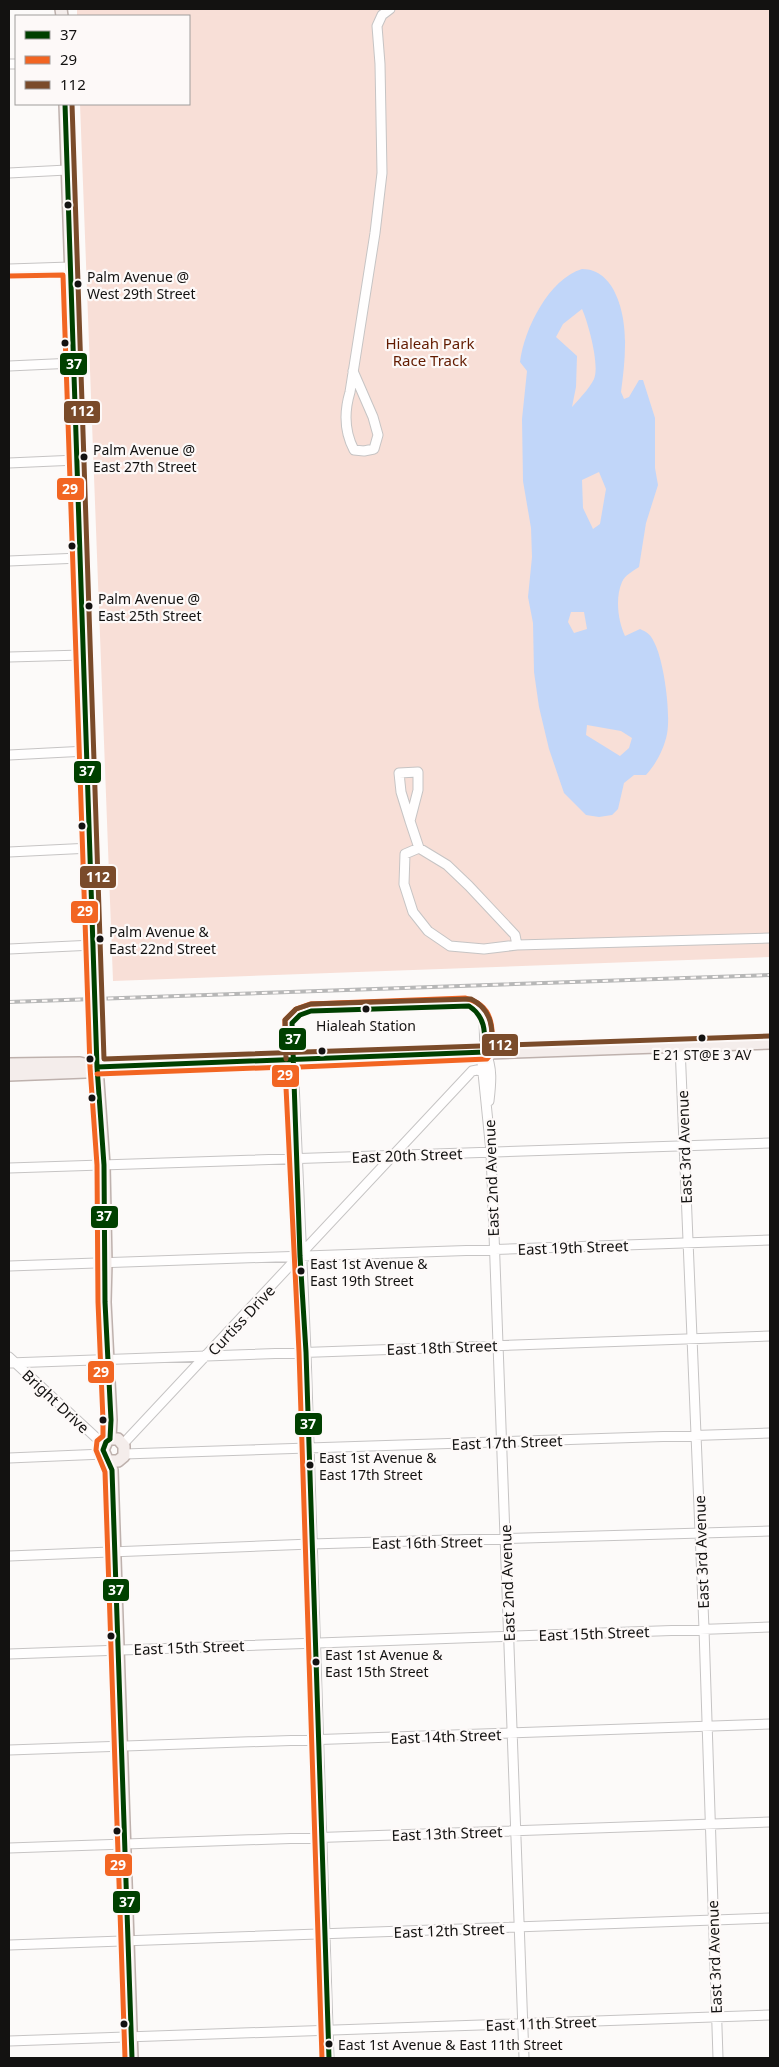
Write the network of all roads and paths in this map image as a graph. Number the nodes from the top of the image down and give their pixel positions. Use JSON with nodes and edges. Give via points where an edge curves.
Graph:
{"nodes":[{"id":1,"x":390,"y":9,"type":"edge"},
{"id":2,"x":65,"y":105,"type":"edge"},
{"id":3,"x":67,"y":170,"type":"junction"},
{"id":4,"x":9,"y":172,"type":"edge"},
{"id":5,"x":70,"y":266,"type":"junction"},
{"id":6,"x":9,"y":269,"type":"edge"},
{"id":7,"x":74,"y":364,"type":"junction"},
{"id":8,"x":9,"y":366,"type":"edge"},
{"id":9,"x":353,"y":371,"type":"junction"},
{"id":10,"x":77,"y":460,"type":"junction"},
{"id":11,"x":9,"y":463,"type":"edge"},
{"id":12,"x":80,"y":558,"type":"junction"},
{"id":13,"x":9,"y":561,"type":"edge"},
{"id":14,"x":83,"y":655,"type":"junction"},
{"id":15,"x":9,"y":657,"type":"edge"},
{"id":16,"x":87,"y":751,"type":"junction"},
{"id":17,"x":9,"y":755,"type":"edge"},
{"id":18,"x":410,"y":821,"type":"junction"},
{"id":19,"x":91,"y":848,"type":"junction"},
{"id":20,"x":418,"y":848,"type":"junction"},
{"id":21,"x":9,"y":852,"type":"edge"},
{"id":22,"x":770,"y":938,"type":"edge"},
{"id":23,"x":517,"y":945,"type":"junction"},
{"id":24,"x":94,"y":946,"type":"junction"},
{"id":25,"x":9,"y":949,"type":"edge"},
{"id":26,"x":484,"y":1021,"type":"dead end"},
{"id":27,"x":770,"y":1043,"type":"edge"},
{"id":28,"x":680,"y":1046,"type":"junction"},
{"id":29,"x":485,"y":1052,"type":"junction"},
{"id":30,"x":293,"y":1060,"type":"junction"},
{"id":31,"x":9,"y":1064,"type":"edge"},
{"id":32,"x":96,"y":1066,"type":"junction"},
{"id":33,"x":483,"y":1072,"type":"junction"},
{"id":34,"x":9,"y":1075,"type":"edge"},
{"id":35,"x":488,"y":1107,"type":"junction"},
{"id":36,"x":770,"y":1144,"type":"edge"},
{"id":37,"x":685,"y":1146,"type":"junction"},
{"id":38,"x":491,"y":1152,"type":"junction"},
{"id":39,"x":394,"y":1155,"type":"junction"},
{"id":40,"x":297,"y":1158,"type":"junction"},
{"id":41,"x":104,"y":1165,"type":"junction"},
{"id":42,"x":9,"y":1168,"type":"edge"},
{"id":43,"x":770,"y":1240,"type":"edge"},
{"id":44,"x":688,"y":1242,"type":"junction"},
{"id":45,"x":493,"y":1250,"type":"junction"},
{"id":46,"x":300,"y":1256,"type":"junction"},
{"id":47,"x":106,"y":1263,"type":"junction"},
{"id":48,"x":9,"y":1266,"type":"edge"},
{"id":49,"x":770,"y":1336,"type":"edge"},
{"id":50,"x":692,"y":1338,"type":"junction"},
{"id":51,"x":498,"y":1345,"type":"junction"},
{"id":52,"x":306,"y":1352,"type":"junction"},
{"id":53,"x":207,"y":1356,"type":"junction"},
{"id":54,"x":111,"y":1359,"type":"junction"},
{"id":55,"x":11,"y":1361,"type":"edge"},
{"id":56,"x":770,"y":1433,"type":"edge"},
{"id":57,"x":696,"y":1436,"type":"junction"},
{"id":58,"x":503,"y":1443,"type":"junction"},
{"id":59,"x":308,"y":1448,"type":"junction"},
{"id":60,"x":114,"y":1450,"type":"junction"},
{"id":61,"x":9,"y":1458,"type":"edge"},
{"id":62,"x":770,"y":1531,"type":"edge"},
{"id":63,"x":700,"y":1533,"type":"junction"},
{"id":64,"x":506,"y":1540,"type":"junction"},
{"id":65,"x":311,"y":1544,"type":"junction"},
{"id":66,"x":118,"y":1553,"type":"junction"},
{"id":67,"x":9,"y":1556,"type":"edge"},
{"id":68,"x":770,"y":1627,"type":"edge"},
{"id":69,"x":704,"y":1629,"type":"junction"},
{"id":70,"x":509,"y":1637,"type":"junction"},
{"id":71,"x":315,"y":1643,"type":"junction"},
{"id":72,"x":121,"y":1650,"type":"junction"},
{"id":73,"x":9,"y":1654,"type":"edge"},
{"id":74,"x":770,"y":1724,"type":"edge"},
{"id":75,"x":707,"y":1727,"type":"junction"},
{"id":76,"x":512,"y":1734,"type":"junction"},
{"id":77,"x":318,"y":1740,"type":"junction"},
{"id":78,"x":125,"y":1745,"type":"junction"},
{"id":79,"x":9,"y":1750,"type":"edge"},
{"id":80,"x":770,"y":1822,"type":"edge"},
{"id":81,"x":710,"y":1824,"type":"junction"},
{"id":82,"x":516,"y":1830,"type":"junction"},
{"id":83,"x":322,"y":1837,"type":"junction"},
{"id":84,"x":128,"y":1844,"type":"junction"},
{"id":85,"x":9,"y":1848,"type":"edge"},
{"id":86,"x":770,"y":1918,"type":"edge"},
{"id":87,"x":713,"y":1920,"type":"junction"},
{"id":88,"x":519,"y":1928,"type":"junction"},
{"id":89,"x":325,"y":1934,"type":"junction"},
{"id":90,"x":131,"y":1941,"type":"junction"},
{"id":91,"x":9,"y":1945,"type":"edge"},
{"id":92,"x":770,"y":2016,"type":"edge"},
{"id":93,"x":716,"y":2017,"type":"junction"},
{"id":94,"x":522,"y":2024,"type":"junction"},
{"id":95,"x":328,"y":2031,"type":"junction"},
{"id":96,"x":134,"y":2037,"type":"junction"},
{"id":97,"x":9,"y":2041,"type":"edge"},
{"id":98,"x":132,"y":2058,"type":"edge"},
{"id":99,"x":138,"y":2058,"type":"edge"},
{"id":100,"x":329,"y":2058,"type":"edge"},
{"id":101,"x":524,"y":2058,"type":"edge"},
{"id":102,"x":718,"y":2058,"type":"edge"}],
"edges":[{"from":1,"to":9,"type":"street","via":[[382,15],[377,26],[382,173]]},
{"from":2,"to":3,"type":"main road"},
{"from":3,"to":4,"type":"street"},
{"from":3,"to":5,"type":"main road"},
{"from":5,"to":6,"type":"street"},
{"from":5,"to":7,"type":"main road"},
{"from":7,"to":8,"type":"street"},
{"from":7,"to":10,"type":"main road"},
{"from":9,"to":9,"type":"street","via":[[345,410],[346,429],[354,450],[374,449],[378,435]]},
{"from":10,"to":11,"type":"street"},
{"from":10,"to":12,"type":"main road"},
{"from":12,"to":13,"type":"street"},
{"from":12,"to":14,"type":"main road"},
{"from":14,"to":15,"type":"street"},
{"from":14,"to":16,"type":"main road"},
{"from":16,"to":17,"type":"street"},
{"from":16,"to":19,"type":"main road"},
{"from":18,"to":18,"type":"street","via":[[399,773],[418,772],[418,790]]},
{"from":18,"to":20,"type":"street"},
{"from":19,"to":21,"type":"street"},
{"from":19,"to":24,"type":"main road"},
{"from":20,"to":23,"type":"street","via":[[447,865],[469,886],[515,935]]},
{"from":20,"to":23,"type":"street","via":[[405,854],[404,884],[413,912],[428,931],[450,946],[484,948]]},
{"from":22,"to":23,"type":"street"},
{"from":24,"to":25,"type":"street"},
{"from":24,"to":32,"type":"main road"},
{"from":26,"to":29,"type":"street"},
{"from":27,"to":28,"type":"main road"},
{"from":28,"to":29,"type":"main road"},
{"from":28,"to":37,"type":"street","name":"East 3rd Avenue"},
{"from":29,"to":30,"type":"main road"},
{"from":29,"to":33,"type":"street","name":"East 2nd Avenue"},
{"from":29,"to":35,"type":"street","name":"East 2nd Avenue","via":[[490,1062]]},
{"from":30,"to":32,"type":"main road"},
{"from":30,"to":40,"type":"street"},
{"from":31,"to":32,"type":"main road","via":[[80,1063]]},
{"from":32,"to":34,"type":"main road","via":[[86,1072]]},
{"from":32,"to":41,"type":"main road"},
{"from":33,"to":35,"type":"street","name":"East 2nd Avenue"},
{"from":33,"to":39,"type":"street","name":"Curtiss Drive","via":[[472,1071]]},
{"from":35,"to":38,"type":"street","name":"East 2nd Avenue"},
{"from":36,"to":37,"type":"street","name":"East 20th Street"},
{"from":37,"to":38,"type":"street","name":"East 20th Street"},
{"from":37,"to":44,"type":"street","name":"East 3rd Avenue"},
{"from":38,"to":39,"type":"street","name":"East 20th Street"},
{"from":38,"to":45,"type":"street","name":"East 2nd Avenue"},
{"from":39,"to":40,"type":"street","name":"East 20th Street"},
{"from":39,"to":46,"type":"street","name":"Curtiss Drive"},
{"from":40,"to":41,"type":"street","name":"East 20th Street"},
{"from":40,"to":46,"type":"street"},
{"from":41,"to":42,"type":"street","name":"East 20th Street"},
{"from":41,"to":47,"type":"main road"},
{"from":43,"to":44,"type":"street","name":"East 19th Street"},
{"from":44,"to":45,"type":"street","name":"East 19th Street"},
{"from":44,"to":50,"type":"street","name":"East 3rd Avenue"},
{"from":45,"to":46,"type":"street","name":"East 19th Street"},
{"from":45,"to":51,"type":"street","name":"East 2nd Avenue"},
{"from":46,"to":47,"type":"street","name":"East 19th Street"},
{"from":46,"to":52,"type":"street"},
{"from":46,"to":53,"type":"street","name":"Curtiss Drive"},
{"from":47,"to":48,"type":"street","name":"East 19th Street"},
{"from":47,"to":54,"type":"main road","via":[[106,1292],[112,1302]]},
{"from":49,"to":50,"type":"street","name":"East 18th Street"},
{"from":50,"to":51,"type":"street","name":"East 18th Street"},
{"from":50,"to":57,"type":"street","name":"East 3rd Avenue"},
{"from":51,"to":52,"type":"street","name":"East 18th Street"},
{"from":51,"to":58,"type":"street","name":"East 2nd Avenue"},
{"from":52,"to":53,"type":"street","name":"East 18th Street"},
{"from":52,"to":59,"type":"street"},
{"from":53,"to":54,"type":"street","name":"East 18th Street"},
{"from":53,"to":60,"type":"street","name":"Curtiss Drive"},
{"from":54,"to":55,"type":"street","name":"East 18th Street"},
{"from":54,"to":60,"type":"main road"},
{"from":55,"to":60,"type":"street","name":"Bright Drive"},
{"from":56,"to":57,"type":"street","name":"East 17th Street"},
{"from":57,"to":58,"type":"street","name":"East 17th Street"},
{"from":57,"to":63,"type":"street","name":"East 3rd Avenue"},
{"from":58,"to":59,"type":"street","name":"East 17th Street"},
{"from":58,"to":64,"type":"street","name":"East 2nd Avenue"},
{"from":59,"to":60,"type":"street","name":"East 17th Street"},
{"from":59,"to":65,"type":"street"},
{"from":60,"to":61,"type":"street","name":"East 17th Street"},
{"from":60,"to":66,"type":"main road","via":[[112,1470]]},
{"from":62,"to":63,"type":"street","name":"East 16th Street"},
{"from":63,"to":64,"type":"street","name":"East 16th Street"},
{"from":63,"to":69,"type":"street","name":"East 3rd Avenue"},
{"from":64,"to":65,"type":"street","name":"East 16th Street"},
{"from":64,"to":70,"type":"street","name":"East 2nd Avenue"},
{"from":65,"to":66,"type":"street","name":"East 16th Street"},
{"from":65,"to":71,"type":"street"},
{"from":66,"to":67,"type":"street","name":"East 16th Street"},
{"from":66,"to":72,"type":"main road"},
{"from":68,"to":69,"type":"street","name":"East 15th Street"},
{"from":69,"to":70,"type":"street","name":"East 15th Street"},
{"from":69,"to":75,"type":"street","name":"East 3rd Avenue"},
{"from":70,"to":71,"type":"street","name":"East 15th Street"},
{"from":70,"to":76,"type":"street","name":"East 2nd Avenue"},
{"from":71,"to":72,"type":"street","name":"East 15th Street"},
{"from":71,"to":77,"type":"street"},
{"from":72,"to":73,"type":"street","name":"East 15th Street"},
{"from":72,"to":78,"type":"main road"},
{"from":74,"to":75,"type":"street","name":"East 14th Street"},
{"from":75,"to":76,"type":"street","name":"East 14th Street"},
{"from":75,"to":81,"type":"street","name":"East 3rd Avenue"},
{"from":76,"to":77,"type":"street","name":"East 14th Street"},
{"from":76,"to":82,"type":"street","name":"East 2nd Avenue"},
{"from":77,"to":78,"type":"street","name":"East 14th Street"},
{"from":77,"to":83,"type":"street"},
{"from":78,"to":79,"type":"street","name":"East 14th Street"},
{"from":78,"to":84,"type":"main road"},
{"from":80,"to":81,"type":"street","name":"East 13th Street"},
{"from":81,"to":82,"type":"street","name":"East 13th Street"},
{"from":81,"to":87,"type":"street","name":"East 3rd Avenue"},
{"from":82,"to":83,"type":"street","name":"East 13th Street"},
{"from":82,"to":88,"type":"street","name":"East 2nd Avenue"},
{"from":83,"to":84,"type":"street","name":"East 13th Street"},
{"from":83,"to":89,"type":"street"},
{"from":84,"to":85,"type":"street","name":"East 13th Street"},
{"from":84,"to":90,"type":"main road"},
{"from":86,"to":87,"type":"street","name":"East 12th Street"},
{"from":87,"to":88,"type":"street","name":"East 12th Street"},
{"from":87,"to":93,"type":"street","name":"East 3rd Avenue"},
{"from":88,"to":89,"type":"street","name":"East 12th Street"},
{"from":88,"to":94,"type":"street","name":"East 2nd Avenue"},
{"from":89,"to":90,"type":"street","name":"East 12th Street"},
{"from":89,"to":95,"type":"street"},
{"from":90,"to":91,"type":"street","name":"East 12th Street"},
{"from":90,"to":96,"type":"main road"},
{"from":92,"to":93,"type":"street","name":"East 11th Street"},
{"from":93,"to":94,"type":"street","name":"East 11th Street"},
{"from":93,"to":102,"type":"street","name":"East 3rd Avenue"},
{"from":94,"to":95,"type":"street","name":"East 11th Street"},
{"from":94,"to":101,"type":"street","name":"East 2nd Avenue"},
{"from":95,"to":96,"type":"street","name":"East 11th Street"},
{"from":95,"to":100,"type":"street"},
{"from":96,"to":97,"type":"street","name":"East 11th Street"},
{"from":96,"to":98,"type":"main road"},
{"from":96,"to":99,"type":"main road"}]}
